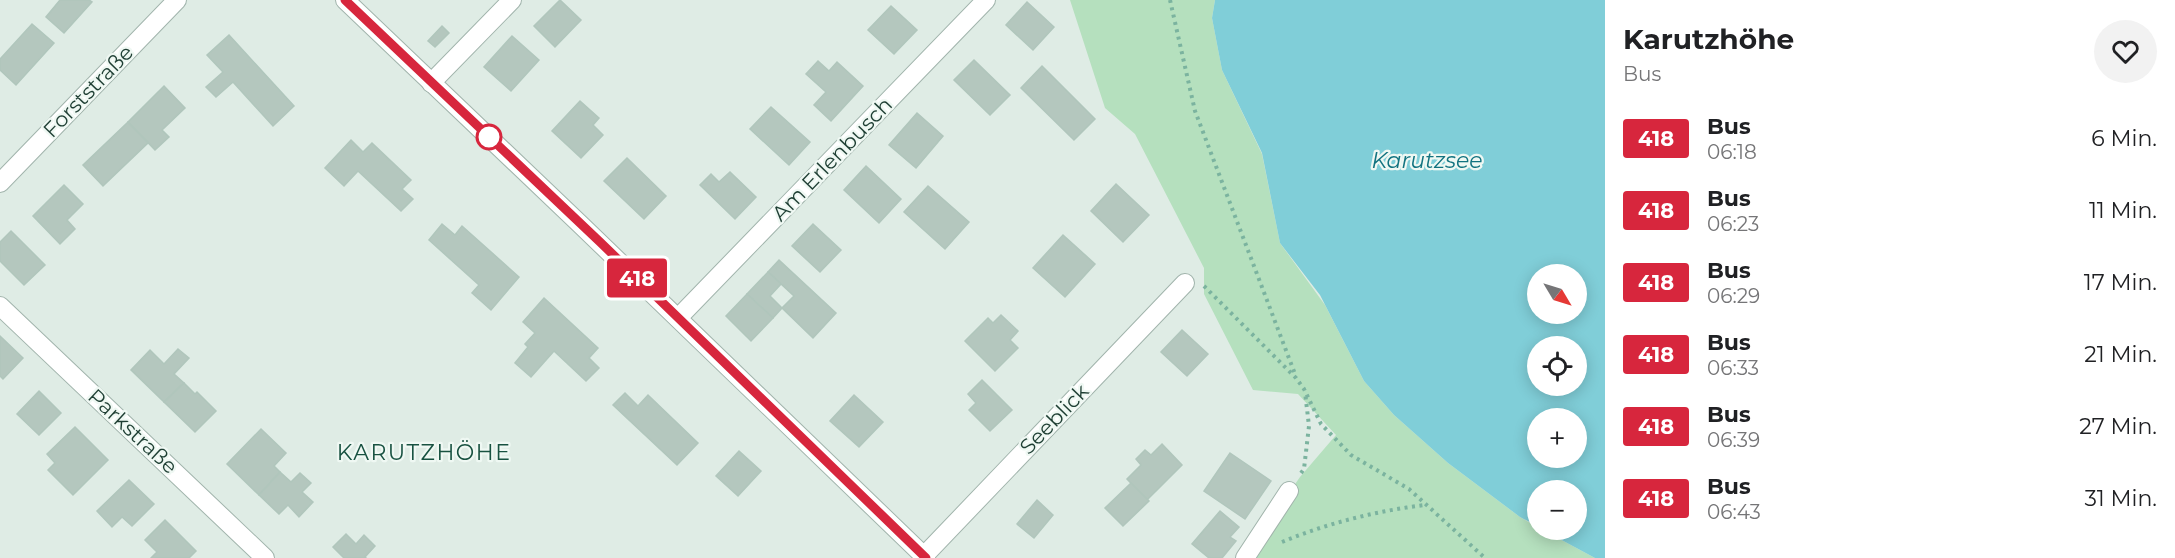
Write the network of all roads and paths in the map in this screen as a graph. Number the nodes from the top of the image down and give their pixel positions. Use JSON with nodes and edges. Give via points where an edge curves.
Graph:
{"nodes":[{"id":1,"x":177,"y":0,"type":"edge"},
{"id":2,"x":345,"y":0,"type":"edge"},
{"id":3,"x":512,"y":0,"type":"edge"},
{"id":4,"x":986,"y":0,"type":"edge"},
{"id":5,"x":1170,"y":0,"type":"edge"},
{"id":6,"x":431,"y":83,"type":"junction"},
{"id":7,"x":0,"y":183,"type":"edge"},
{"id":8,"x":1185,"y":283,"type":"joint"},
{"id":9,"x":0,"y":306,"type":"edge"},
{"id":10,"x":678,"y":318,"type":"junction"},
{"id":11,"x":1296,"y":378,"type":"junction"},
{"id":12,"x":1304,"y":389,"type":"junction"},
{"id":13,"x":1289,"y":491,"type":"joint"},
{"id":14,"x":1426,"y":505,"type":"junction"},
{"id":15,"x":924,"y":557,"type":"edge"},
{"id":16,"x":1246,"y":557,"type":"edge"},
{"id":17,"x":265,"y":558,"type":"edge"},
{"id":18,"x":1485,"y":558,"type":"edge"}],
"edges":[{"from":1,"to":7,"type":"street","name":"Forststraße"},
{"from":2,"to":6,"type":"street"},
{"from":3,"to":6,"type":"street"},
{"from":4,"to":10,"type":"street","name":"Am Erlenbusch"},
{"from":5,"to":11,"type":"path","via":[[1195,111]]},
{"from":6,"to":10,"type":"street"},
{"from":8,"to":11,"type":"path","via":[[1197,279]]},
{"from":8,"to":15,"type":"street","name":"Seeblick"},
{"from":9,"to":17,"type":"street","name":"Parkstraße"},
{"from":10,"to":15,"type":"street"},
{"from":11,"to":12,"type":"path"},
{"from":12,"to":13,"type":"path","via":[[1309,426],[1304,469]]},
{"from":12,"to":14,"type":"path","via":[[1321,424],[1351,455],[1409,489]]},
{"from":13,"to":16,"type":"street"},
{"from":14,"to":16,"type":"path","via":[[1314,529]]},
{"from":14,"to":18,"type":"path"}]}
